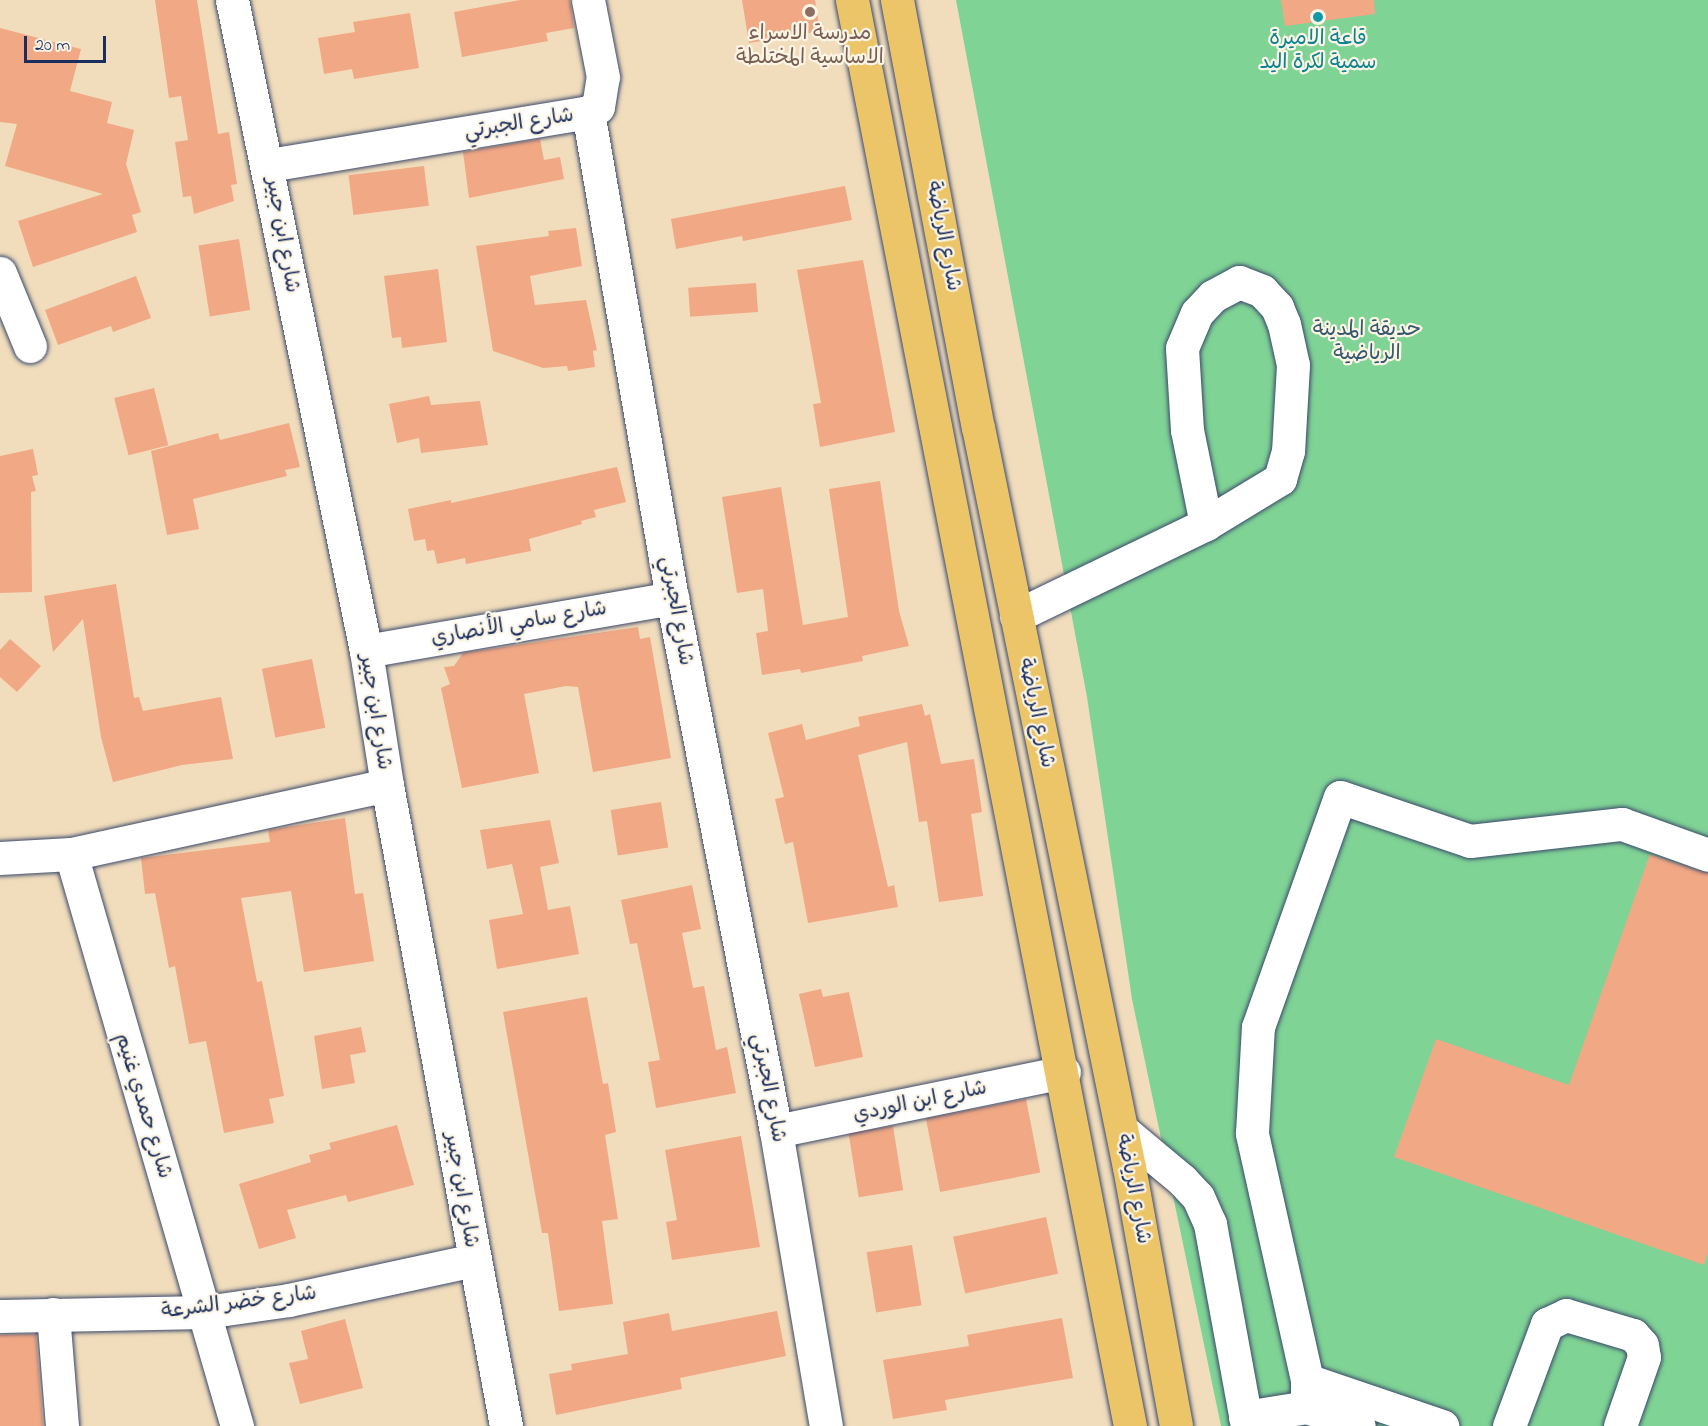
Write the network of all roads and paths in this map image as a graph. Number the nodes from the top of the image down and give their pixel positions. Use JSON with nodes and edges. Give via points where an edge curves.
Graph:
{"nodes":[{"id":1,"x":232,"y":0,"type":"edge"},
{"id":2,"x":588,"y":0,"type":"edge"},
{"id":3,"x":852,"y":0,"type":"edge"},
{"id":4,"x":897,"y":0,"type":"edge"},
{"id":5,"x":588,"y":112,"type":"junction"},
{"id":6,"x":269,"y":165,"type":"junction"},
{"id":7,"x":946,"y":250,"type":"junction"},
{"id":8,"x":902,"y":258,"type":"junction"},
{"id":9,"x":0,"y":273,"type":"edge"},
{"id":10,"x":30,"y":346,"type":"dead end"},
{"id":11,"x":1206,"y":524,"type":"junction"},
{"id":12,"x":672,"y":598,"type":"junction"},
{"id":13,"x":1016,"y":616,"type":"junction"},
{"id":14,"x":366,"y":651,"type":"junction"},
{"id":15,"x":387,"y":785,"type":"junction"},
{"id":16,"x":71,"y":854,"type":"junction"},
{"id":17,"x":1708,"y":855,"type":"edge"},
{"id":18,"x":0,"y":858,"type":"edge"},
{"id":19,"x":1064,"y":1072,"type":"junction"},
{"id":20,"x":1122,"y":1130,"type":"junction"},
{"id":21,"x":776,"y":1131,"type":"junction"},
{"id":22,"x":474,"y":1260,"type":"junction"},
{"id":23,"x":205,"y":1312,"type":"junction"},
{"id":24,"x":52,"y":1314,"type":"junction"},
{"id":25,"x":0,"y":1316,"type":"edge"},
{"id":26,"x":1307,"y":1394,"type":"junction"},
{"id":27,"x":1246,"y":1422,"type":"edge"},
{"id":28,"x":62,"y":1426,"type":"edge"},
{"id":29,"x":237,"y":1426,"type":"edge"},
{"id":30,"x":506,"y":1426,"type":"edge"},
{"id":31,"x":826,"y":1426,"type":"edge"},
{"id":32,"x":1130,"y":1426,"type":"edge"},
{"id":33,"x":1176,"y":1426,"type":"edge"},
{"id":34,"x":1359,"y":1426,"type":"edge"},
{"id":35,"x":1442,"y":1426,"type":"edge"},
{"id":36,"x":1509,"y":1426,"type":"edge"},
{"id":37,"x":1620,"y":1426,"type":"edge"}],
"edges":[{"from":1,"to":6,"type":"street","name":"شارع ابن جبير"},
{"from":2,"to":5,"type":"street","via":[[603,77],[598,107]]},
{"from":3,"to":8,"type":"main road","name":"شارع الرياضة"},
{"from":4,"to":7,"type":"main road","name":"شارع الرياضة"},
{"from":5,"to":6,"type":"street","name":"شارع الجبرتي"},
{"from":5,"to":12,"type":"street","name":"شارع الجبرتي"},
{"from":6,"to":14,"type":"street","name":"شارع ابن جبير","via":[[306,366]]},
{"from":7,"to":8,"type":"main road"},
{"from":7,"to":13,"type":"main road","name":"شارع الرياضة"},
{"from":8,"to":19,"type":"main road","name":"شارع الرياضة"},
{"from":9,"to":10,"type":"street"},
{"from":11,"to":11,"type":"street","via":[[1280,479],[1288,451],[1293,365],[1284,324],[1277,307],[1262,291],[1239,282],[1213,296],[1197,313],[1182,348],[1187,430]]},
{"from":11,"to":13,"type":"street"},
{"from":12,"to":14,"type":"street","name":"شارع سامي الأنصاري"},
{"from":12,"to":21,"type":"street","name":"شارع الجبرتي"},
{"from":13,"to":20,"type":"main road","name":"شارع الرياضة"},
{"from":14,"to":15,"type":"street","name":"شارع ابن جبير"},
{"from":15,"to":16,"type":"street"},
{"from":15,"to":22,"type":"street","name":"شارع ابن جبير"},
{"from":16,"to":18,"type":"street"},
{"from":16,"to":23,"type":"street","name":"شارع حمدي غنيم"},
{"from":17,"to":26,"type":"street","via":[[1622,824],[1470,841],[1340,797],[1258,1027],[1251,1133]]},
{"from":19,"to":21,"type":"street","name":"شارع ابن الوردي"},
{"from":19,"to":32,"type":"main road","name":"شارع الرياضة"},
{"from":20,"to":27,"type":"street","via":[[1198,1197],[1210,1224]]},
{"from":20,"to":33,"type":"main road","name":"شارع الرياضة"},
{"from":21,"to":31,"type":"street","name":"شارع الجبرتي"},
{"from":22,"to":23,"type":"street","name":"شارع خضر الشرعة","via":[[289,1300]]},
{"from":22,"to":30,"type":"street","name":"شارع ابن جبير"},
{"from":23,"to":24,"type":"street","name":"شارع خضر الشرعة"},
{"from":23,"to":29,"type":"street","name":"شارع حمدي غنيم"},
{"from":24,"to":25,"type":"street","name":"شارع خضر الشرعة"},
{"from":24,"to":28,"type":"street"},
{"from":26,"to":27,"type":"street"},
{"from":26,"to":34,"type":"street"},
{"from":26,"to":35,"type":"street"},
{"from":36,"to":37,"type":"street","via":[[1547,1324],[1566,1315],[1633,1335],[1642,1345],[1644,1357]]}]}
